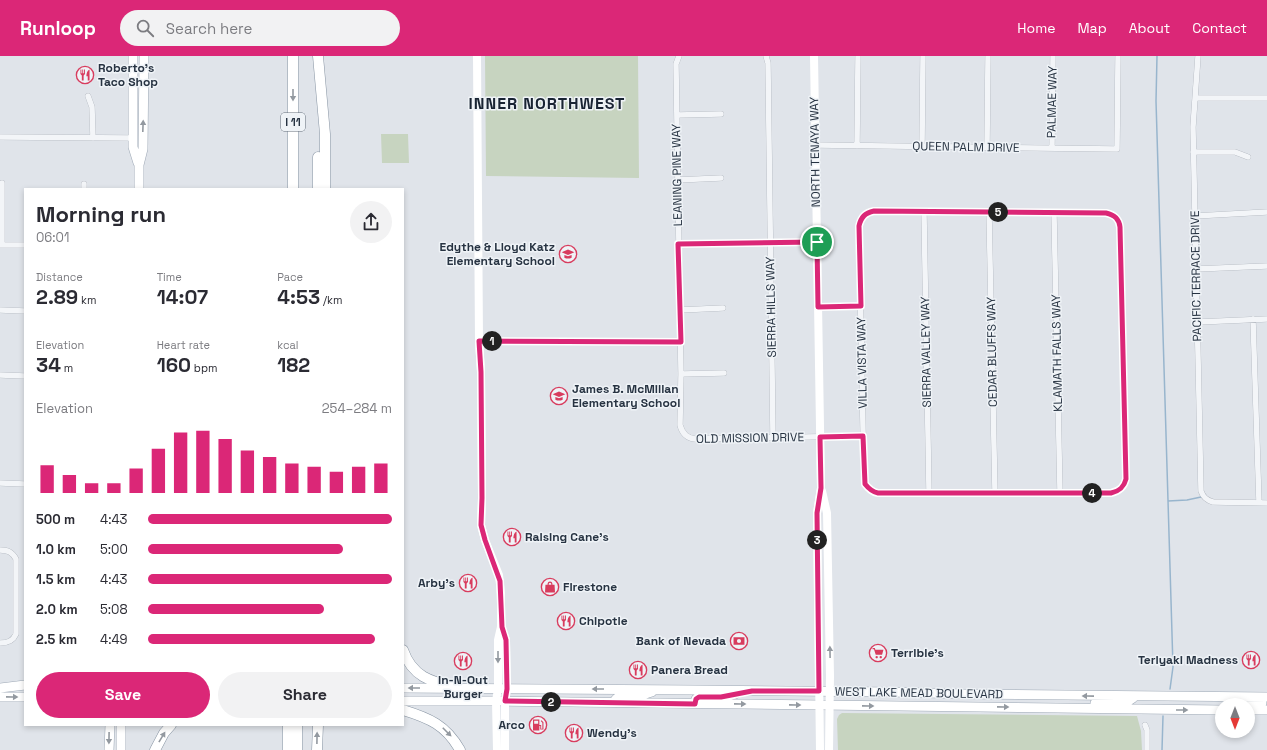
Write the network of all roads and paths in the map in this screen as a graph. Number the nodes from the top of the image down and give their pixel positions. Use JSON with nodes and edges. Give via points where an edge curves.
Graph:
{"nodes":[{"id":1,"x":133,"y":56,"type":"edge"},
{"id":2,"x":144,"y":56,"type":"edge"},
{"id":3,"x":293,"y":56,"type":"edge"},
{"id":4,"x":318,"y":56,"type":"edge"},
{"id":5,"x":477,"y":56,"type":"edge"},
{"id":6,"x":679,"y":56,"type":"edge"},
{"id":7,"x":766,"y":56,"type":"edge"},
{"id":8,"x":814,"y":56,"type":"edge"},
{"id":9,"x":858,"y":56,"type":"edge"},
{"id":10,"x":923,"y":56,"type":"edge"},
{"id":11,"x":988,"y":56,"type":"edge"},
{"id":12,"x":1053,"y":56,"type":"edge"},
{"id":13,"x":1118,"y":56,"type":"edge"},
{"id":14,"x":1198,"y":56,"type":"edge"},
{"id":15,"x":88,"y":96,"type":"dead end"},
{"id":16,"x":1195,"y":98,"type":"junction"},
{"id":17,"x":1267,"y":98,"type":"edge"},
{"id":18,"x":721,"y":114,"type":"dead end"},
{"id":19,"x":677,"y":115,"type":"junction"},
{"id":20,"x":0,"y":137,"type":"edge"},
{"id":21,"x":93,"y":138,"type":"junction"},
{"id":22,"x":133,"y":138,"type":"junction"},
{"id":23,"x":815,"y":145,"type":"junction"},
{"id":24,"x":857,"y":146,"type":"junction"},
{"id":25,"x":922,"y":147,"type":"junction"},
{"id":26,"x":987,"y":147,"type":"junction"},
{"id":27,"x":1052,"y":148,"type":"junction"},
{"id":28,"x":1193,"y":152,"type":"junction"},
{"id":29,"x":1248,"y":157,"type":"dead end"},
{"id":30,"x":139,"y":165,"type":"junction"},
{"id":31,"x":722,"y":178,"type":"dead end"},
{"id":32,"x":677,"y":180,"type":"junction"},
{"id":33,"x":2,"y":183,"type":"dead end"},
{"id":34,"x":139,"y":188,"type":"edge"},
{"id":35,"x":293,"y":188,"type":"edge"},
{"id":36,"x":318,"y":188,"type":"edge"},
{"id":37,"x":325,"y":188,"type":"edge"},
{"id":38,"x":924,"y":212,"type":"junction"},
{"id":39,"x":989,"y":212,"type":"junction"},
{"id":40,"x":1267,"y":212,"type":"edge"},
{"id":41,"x":1054,"y":213,"type":"junction"},
{"id":42,"x":1195,"y":216,"type":"junction"},
{"id":43,"x":817,"y":242,"type":"junction"},
{"id":44,"x":770,"y":243,"type":"junction"},
{"id":45,"x":678,"y":244,"type":"junction"},
{"id":46,"x":1,"y":245,"type":"edge"},
{"id":47,"x":24,"y":245,"type":"edge"},
{"id":48,"x":1267,"y":266,"type":"edge"},
{"id":49,"x":1196,"y":269,"type":"junction"},
{"id":50,"x":861,"y":306,"type":"junction"},
{"id":51,"x":818,"y":307,"type":"junction"},
{"id":52,"x":723,"y":308,"type":"dead end"},
{"id":53,"x":0,"y":310,"type":"edge"},
{"id":54,"x":680,"y":310,"type":"junction"},
{"id":55,"x":24,"y":311,"type":"edge"},
{"id":56,"x":1253,"y":319,"type":"junction"},
{"id":57,"x":1267,"y":319,"type":"edge"},
{"id":58,"x":1198,"y":322,"type":"junction"},
{"id":59,"x":479,"y":341,"type":"junction"},
{"id":60,"x":681,"y":342,"type":"junction"},
{"id":61,"x":724,"y":373,"type":"dead end"},
{"id":62,"x":681,"y":374,"type":"junction"},
{"id":63,"x":0,"y":375,"type":"edge"},
{"id":64,"x":24,"y":376,"type":"edge"},
{"id":65,"x":686,"y":436,"type":"joint"},
{"id":66,"x":863,"y":436,"type":"junction"},
{"id":67,"x":820,"y":437,"type":"junction"},
{"id":68,"x":773,"y":438,"type":"junction"},
{"id":69,"x":0,"y":483,"type":"edge"},
{"id":70,"x":24,"y":484,"type":"edge"},
{"id":71,"x":821,"y":488,"type":"junction"},
{"id":72,"x":929,"y":493,"type":"junction"},
{"id":73,"x":995,"y":493,"type":"junction"},
{"id":74,"x":1060,"y":493,"type":"junction"},
{"id":75,"x":1259,"y":503,"type":"junction"},
{"id":76,"x":1267,"y":503,"type":"edge"},
{"id":77,"x":817,"y":513,"type":"junction"},
{"id":78,"x":827,"y":536,"type":"junction"},
{"id":79,"x":817,"y":544,"type":"junction"},
{"id":80,"x":0,"y":550,"type":"edge"},
{"id":81,"x":828,"y":578,"type":"junction"},
{"id":82,"x":0,"y":643,"type":"edge"},
{"id":83,"x":404,"y":652,"type":"edge"},
{"id":84,"x":0,"y":683,"type":"edge"},
{"id":85,"x":24,"y":684,"type":"edge"},
{"id":86,"x":24,"y":684,"type":"edge"},
{"id":87,"x":0,"y":688,"type":"edge"},
{"id":88,"x":404,"y":688,"type":"edge"},
{"id":89,"x":461,"y":689,"type":"junction"},
{"id":90,"x":502,"y":689,"type":"junction"},
{"id":91,"x":613,"y":689,"type":"junction"},
{"id":92,"x":657,"y":690,"type":"junction"},
{"id":93,"x":695,"y":690,"type":"junction"},
{"id":94,"x":752,"y":691,"type":"junction"},
{"id":95,"x":819,"y":691,"type":"junction"},
{"id":96,"x":830,"y":691,"type":"junction"},
{"id":97,"x":964,"y":694,"type":"junction"},
{"id":98,"x":1134,"y":696,"type":"junction"},
{"id":99,"x":0,"y":697,"type":"edge"},
{"id":100,"x":24,"y":697,"type":"edge"},
{"id":101,"x":1193,"y":697,"type":"junction"},
{"id":102,"x":1266,"y":697,"type":"edge"},
{"id":103,"x":404,"y":701,"type":"edge"},
{"id":104,"x":500,"y":701,"type":"junction"},
{"id":105,"x":564,"y":702,"type":"junction"},
{"id":106,"x":614,"y":702,"type":"junction"},
{"id":107,"x":655,"y":703,"type":"junction"},
{"id":108,"x":695,"y":704,"type":"junction"},
{"id":109,"x":1255,"y":704,"type":"edge"},
{"id":110,"x":820,"y":705,"type":"junction"},
{"id":111,"x":829,"y":705,"type":"junction"},
{"id":112,"x":964,"y":707,"type":"junction"},
{"id":113,"x":1076,"y":708,"type":"junction"},
{"id":114,"x":1146,"y":709,"type":"junction"},
{"id":115,"x":404,"y":710,"type":"edge"},
{"id":116,"x":1215,"y":710,"type":"edge"},
{"id":117,"x":1255,"y":710,"type":"edge"},
{"id":118,"x":1267,"y":710,"type":"edge"},
{"id":119,"x":1145,"y":725,"type":"dead end"},
{"id":120,"x":110,"y":726,"type":"edge"},
{"id":121,"x":121,"y":726,"type":"edge"},
{"id":122,"x":170,"y":726,"type":"edge"},
{"id":123,"x":288,"y":726,"type":"edge"},
{"id":124,"x":297,"y":726,"type":"edge"},
{"id":125,"x":318,"y":726,"type":"edge"},
{"id":126,"x":109,"y":750,"type":"edge"},
{"id":127,"x":121,"y":750,"type":"edge"},
{"id":128,"x":155,"y":750,"type":"edge"},
{"id":129,"x":288,"y":750,"type":"edge"},
{"id":130,"x":297,"y":750,"type":"edge"},
{"id":131,"x":317,"y":750,"type":"edge"},
{"id":132,"x":460,"y":750,"type":"edge"},
{"id":133,"x":497,"y":750,"type":"edge"},
{"id":134,"x":505,"y":750,"type":"edge"},
{"id":135,"x":820,"y":750,"type":"edge"},
{"id":136,"x":829,"y":750,"type":"edge"},
{"id":137,"x":1147,"y":750,"type":"edge"}],
"edges":[{"from":1,"to":22,"type":"main road"},
{"from":30,"to":2,"type":"main road","one_way":true,"via":[[143,149]]},
{"from":3,"to":35,"type":"highway","number":"I 11","one_way":true},
{"from":4,"to":36,"type":"highway","number":"I 11"},
{"from":4,"to":37,"type":"highway"},
{"from":5,"to":59,"type":"main road"},
{"from":6,"to":19,"type":"street","name":"LEANING PINE WAY","via":[[676,64]]},
{"from":7,"to":44,"type":"street","name":"SIERRA HILLS WAY"},
{"from":8,"to":23,"type":"main road","name":"NORTH TENAYA WAY"},
{"from":9,"to":24,"type":"street"},
{"from":10,"to":25,"type":"street"},
{"from":11,"to":26,"type":"street"},
{"from":12,"to":27,"type":"street","name":"PALMAE WAY"},
{"from":13,"to":27,"type":"street","name":"QUEEN PALM DRIVE","via":[[1117,149]]},
{"from":14,"to":16,"type":"street","name":"PACIFIC TERRACE DRIVE"},
{"from":15,"to":21,"type":"street","via":[[92,107]]},
{"from":16,"to":17,"type":"street"},
{"from":16,"to":28,"type":"street","name":"PACIFIC TERRACE DRIVE"},
{"from":18,"to":19,"type":"street"},
{"from":19,"to":32,"type":"street","name":"LEANING PINE WAY"},
{"from":20,"to":21,"type":"street"},
{"from":21,"to":22,"type":"street"},
{"from":22,"to":30,"type":"main road"},
{"from":23,"to":24,"type":"street","name":"QUEEN PALM DRIVE"},
{"from":23,"to":43,"type":"main road","name":"NORTH TENAYA WAY"},
{"from":24,"to":25,"type":"street","name":"QUEEN PALM DRIVE"},
{"from":25,"to":26,"type":"street","name":"QUEEN PALM DRIVE"},
{"from":26,"to":27,"type":"street","name":"QUEEN PALM DRIVE"},
{"from":28,"to":29,"type":"street","via":[[1235,152]]},
{"from":28,"to":42,"type":"street","name":"PACIFIC TERRACE DRIVE"},
{"from":30,"to":34,"type":"main road"},
{"from":31,"to":32,"type":"street"},
{"from":32,"to":45,"type":"street","name":"LEANING PINE WAY"},
{"from":33,"to":46,"type":"street"},
{"from":38,"to":39,"type":"street"},
{"from":38,"to":50,"type":"street","name":"VILLA VISTA WAY","via":[[874,211],[864,214],[859,226]]},
{"from":38,"to":72,"type":"street","name":"SIERRA VALLEY WAY"},
{"from":39,"to":41,"type":"street"},
{"from":39,"to":73,"type":"street","name":"CEDAR BLUFFS WAY"},
{"from":40,"to":42,"type":"street"},
{"from":41,"to":74,"type":"street","name":"KLAMATH FALLS WAY"},
{"from":41,"to":74,"type":"street","via":[[1112,214],[1117,218],[1120,227],[1124,484],[1117,492],[1111,493]]},
{"from":42,"to":49,"type":"street","name":"PACIFIC TERRACE DRIVE"},
{"from":43,"to":44,"type":"street"},
{"from":43,"to":51,"type":"main road","name":"NORTH TENAYA WAY"},
{"from":44,"to":45,"type":"street"},
{"from":44,"to":68,"type":"street","name":"SIERRA HILLS WAY"},
{"from":45,"to":54,"type":"street","name":"LEANING PINE WAY"},
{"from":46,"to":47,"type":"street"},
{"from":48,"to":49,"type":"street"},
{"from":49,"to":58,"type":"street","name":"PACIFIC TERRACE DRIVE"},
{"from":50,"to":51,"type":"street"},
{"from":50,"to":66,"type":"street","name":"VILLA VISTA WAY"},
{"from":51,"to":67,"type":"main road","name":"NORTH TENAYA WAY"},
{"from":52,"to":54,"type":"street"},
{"from":53,"to":55,"type":"street"},
{"from":54,"to":60,"type":"street","name":"LEANING PINE WAY"},
{"from":56,"to":57,"type":"street"},
{"from":56,"to":58,"type":"street"},
{"from":56,"to":75,"type":"street"},
{"from":58,"to":75,"type":"street","name":"PACIFIC TERRACE DRIVE","via":[[1203,497],[1213,502]]},
{"from":59,"to":60,"type":"street"},
{"from":59,"to":90,"type":"main road","via":[[481,525],[500,581],[502,627],[498,640]]},
{"from":60,"to":62,"type":"street","name":"LEANING PINE WAY"},
{"from":61,"to":62,"type":"street"},
{"from":62,"to":65,"type":"street","name":"LEANING PINE WAY","via":[[680,425]]},
{"from":63,"to":64,"type":"street"},
{"from":65,"to":68,"type":"street","name":"OLD MISSION DRIVE","via":[[695,440]]},
{"from":66,"to":67,"type":"street","name":"OLD MISSION DRIVE"},
{"from":66,"to":72,"type":"street","name":"VILLA VISTA WAY","via":[[864,479],[868,489],[878,493]]},
{"from":67,"to":68,"type":"street","name":"OLD MISSION DRIVE"},
{"from":67,"to":71,"type":"main road","name":"NORTH TENAYA WAY"},
{"from":69,"to":70,"type":"street"},
{"from":71,"to":77,"type":"main road","name":"NORTH TENAYA WAY"},
{"from":71,"to":78,"type":"main road","name":"NORTH TENAYA WAY","via":[[827,513]]},
{"from":72,"to":73,"type":"street"},
{"from":73,"to":74,"type":"street"},
{"from":75,"to":76,"type":"street"},
{"from":77,"to":78,"type":"main road","via":[[823,534]]},
{"from":77,"to":79,"type":"main road","name":"NORTH TENAYA WAY"},
{"from":78,"to":81,"type":"main road","name":"NORTH TENAYA WAY"},
{"from":79,"to":81,"type":"main road","via":[[822,547]]},
{"from":79,"to":95,"type":"main road","name":"NORTH TENAYA WAY"},
{"from":80,"to":82,"type":"street","via":[[13,553],[16,559],[16,634],[14,639]]},
{"from":96,"to":81,"type":"main road","name":"NORTH TENAYA WAY","one_way":true},
{"from":83,"to":89,"type":"highway","via":[[418,674],[433,682]]},
{"from":84,"to":85,"type":"main road"},
{"from":86,"to":87,"type":"main road"},
{"from":89,"to":88,"type":"main road","name":"WEST LAKE MEAD BOULEVARD","one_way":true},
{"from":89,"to":90,"type":"main road","name":"WEST LAKE MEAD BOULEVARD"},
{"from":91,"to":90,"type":"main road","name":"WEST LAKE MEAD BOULEVARD","one_way":true},
{"from":90,"to":104,"type":"main road"},
{"from":91,"to":92,"type":"main road","name":"WEST LAKE MEAD BOULEVARD"},
{"from":91,"to":105,"type":"main road","via":[[610,697],[583,697]]},
{"from":92,"to":93,"type":"main road","name":"WEST LAKE MEAD BOULEVARD"},
{"from":92,"to":106,"type":"main road","via":[[639,696],[619,697]]},
{"from":93,"to":94,"type":"main road","name":"WEST LAKE MEAD BOULEVARD"},
{"from":93,"to":107,"type":"main road","via":[[688,697],[667,698]]},
{"from":94,"to":95,"type":"main road","name":"WEST LAKE MEAD BOULEVARD"},
{"from":94,"to":108,"type":"main road","via":[[721,697],[699,697]]},
{"from":95,"to":96,"type":"main road","name":"WEST LAKE MEAD BOULEVARD"},
{"from":95,"to":110,"type":"main road","name":"NORTH TENAYA WAY"},
{"from":96,"to":97,"type":"main road","name":"WEST LAKE MEAD BOULEVARD"},
{"from":96,"to":111,"type":"main road","name":"NORTH TENAYA WAY"},
{"from":98,"to":97,"type":"main road","name":"WEST LAKE MEAD BOULEVARD","one_way":true},
{"from":97,"to":112,"type":"main road"},
{"from":98,"to":101,"type":"main road","name":"WEST LAKE MEAD BOULEVARD"},
{"from":98,"to":113,"type":"main road","via":[[1127,702],[1099,703]]},
{"from":99,"to":100,"type":"main road","one_way":true},
{"from":101,"to":102,"type":"main road","name":"WEST LAKE MEAD BOULEVARD"},
{"from":101,"to":114,"type":"main road","via":[[1182,702],[1139,702],[1138,706]]},
{"from":102,"to":109,"type":"main road","via":[[1264,703]]},
{"from":103,"to":104,"type":"main road","name":"WEST LAKE MEAD BOULEVARD"},
{"from":104,"to":105,"type":"main road","name":"WEST LAKE MEAD BOULEVARD"},
{"from":104,"to":133,"type":"main road"},
{"from":104,"to":134,"type":"main road"},
{"from":105,"to":106,"type":"main road","name":"WEST LAKE MEAD BOULEVARD"},
{"from":106,"to":107,"type":"main road","name":"WEST LAKE MEAD BOULEVARD"},
{"from":107,"to":108,"type":"main road","name":"WEST LAKE MEAD BOULEVARD"},
{"from":108,"to":110,"type":"main road","name":"WEST LAKE MEAD BOULEVARD","one_way":true},
{"from":110,"to":111,"type":"main road","name":"WEST LAKE MEAD BOULEVARD"},
{"from":110,"to":135,"type":"main road","name":"NORTH TENAYA WAY"},
{"from":111,"to":112,"type":"main road","name":"WEST LAKE MEAD BOULEVARD","one_way":true},
{"from":111,"to":136,"type":"main road","name":"NORTH TENAYA WAY"},
{"from":112,"to":113,"type":"main road","name":"WEST LAKE MEAD BOULEVARD","one_way":true},
{"from":113,"to":114,"type":"main road","name":"WEST LAKE MEAD BOULEVARD"},
{"from":114,"to":116,"type":"main road","name":"WEST LAKE MEAD BOULEVARD","one_way":true},
{"from":115,"to":132,"type":"highway","one_way":true,"via":[[438,724]]},
{"from":117,"to":118,"type":"main road"},
{"from":119,"to":137,"type":"street"},
{"from":120,"to":126,"type":"main road","one_way":true},
{"from":121,"to":127,"type":"main road"},
{"from":128,"to":122,"type":"highway","one_way":true},
{"from":123,"to":129,"type":"highway"},
{"from":124,"to":130,"type":"highway"},
{"from":131,"to":125,"type":"highway","one_way":true}]}
